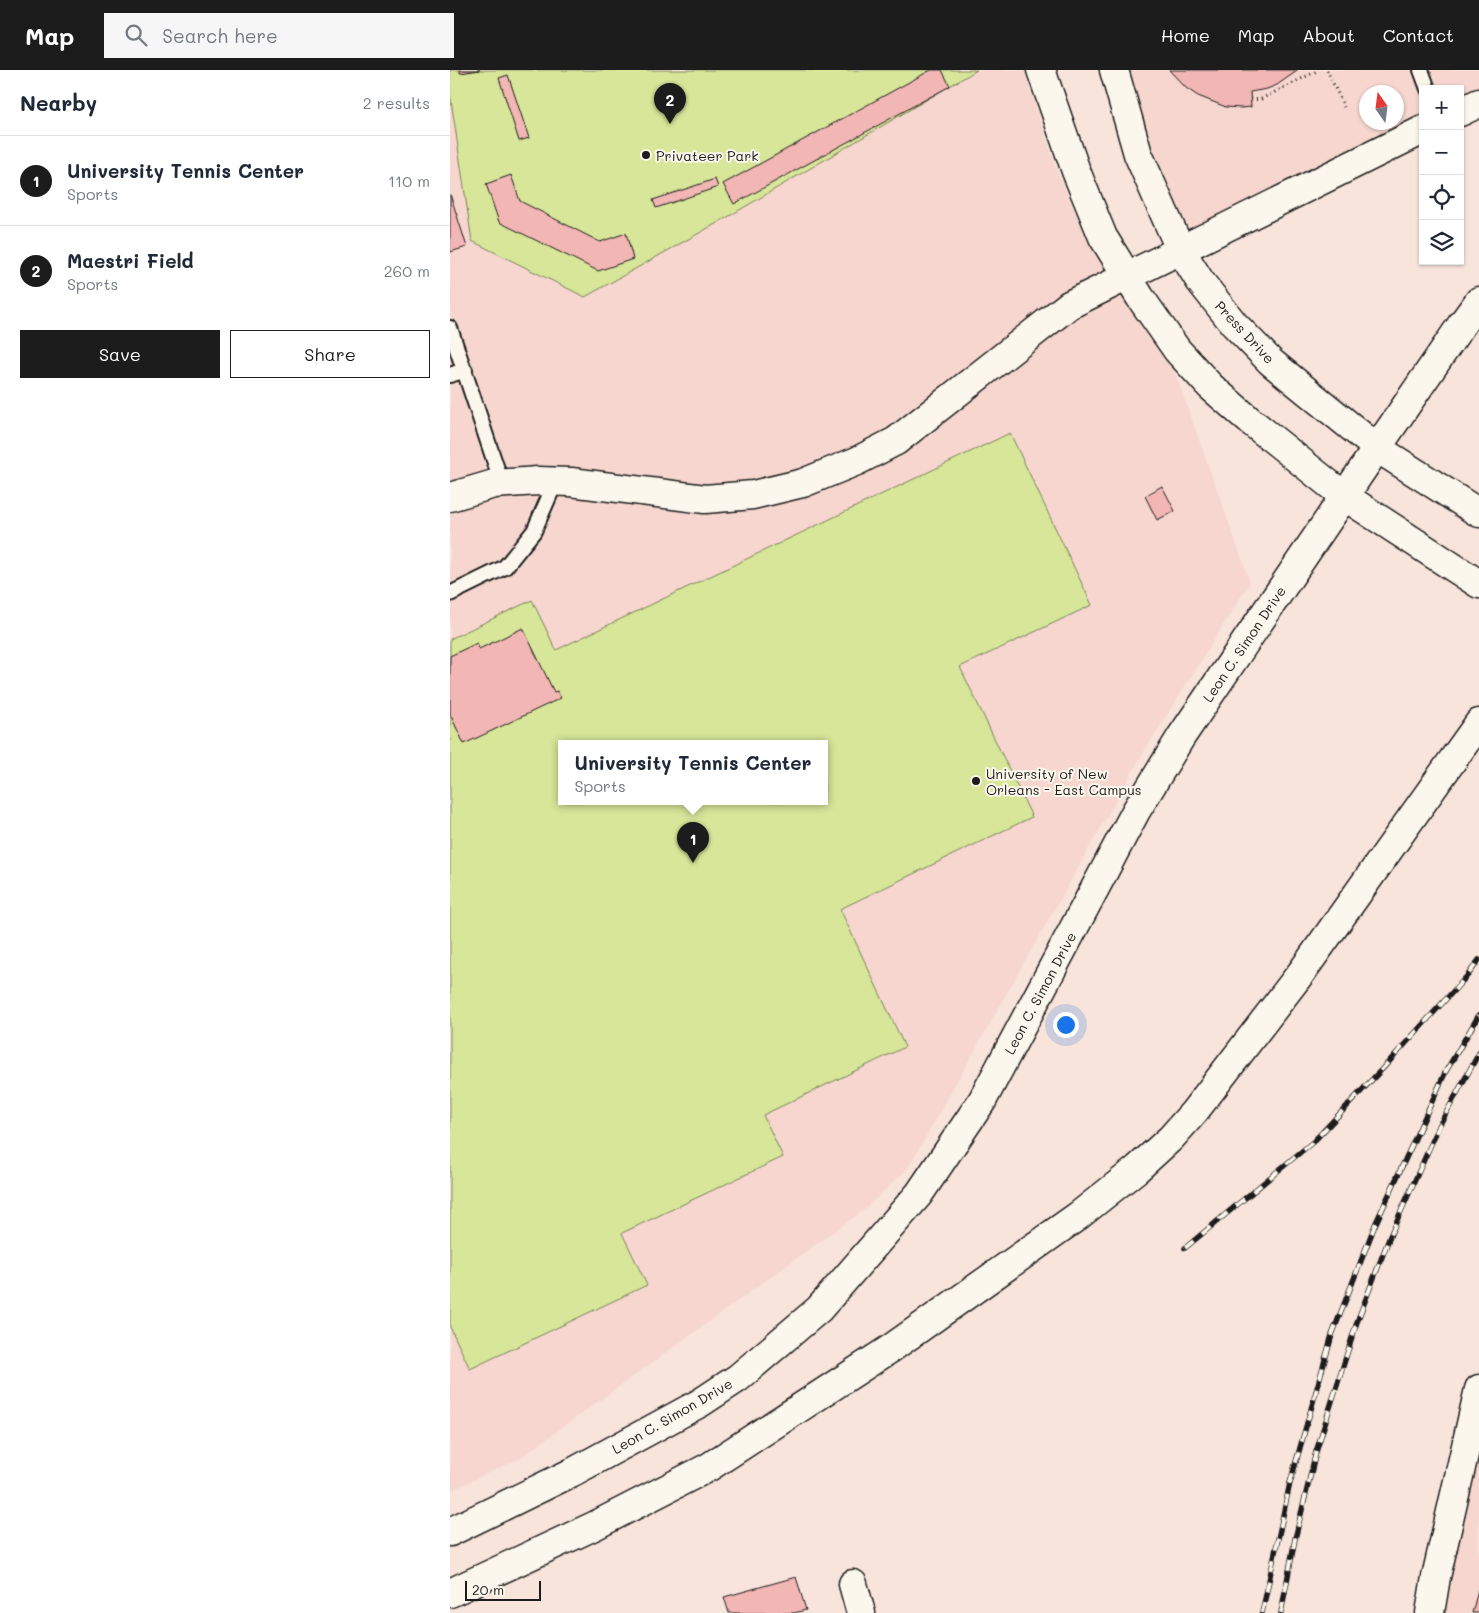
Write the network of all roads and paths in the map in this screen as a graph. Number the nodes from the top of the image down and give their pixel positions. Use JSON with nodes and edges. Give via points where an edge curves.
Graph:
{"nodes":[{"id":1,"x":1041,"y":70,"type":"edge"},
{"id":2,"x":1114,"y":70,"type":"edge"},
{"id":3,"x":1319,"y":70,"type":"edge"},
{"id":4,"x":1327,"y":70,"type":"edge"},
{"id":5,"x":1421,"y":70,"type":"edge"},
{"id":6,"x":1427,"y":85,"type":"edge"},
{"id":7,"x":1250,"y":100,"type":"dead end"},
{"id":8,"x":1479,"y":103,"type":"edge"},
{"id":9,"x":1344,"y":107,"type":"dead end"},
{"id":10,"x":1464,"y":110,"type":"edge"},
{"id":11,"x":1419,"y":132,"type":"edge"},
{"id":12,"x":1180,"y":249,"type":"junction"},
{"id":13,"x":1126,"y":275,"type":"junction"},
{"id":14,"x":1479,"y":301,"type":"edge"},
{"id":15,"x":450,"y":328,"type":"edge"},
{"id":16,"x":465,"y":370,"type":"junction"},
{"id":17,"x":450,"y":375,"type":"edge"},
{"id":18,"x":1376,"y":448,"type":"junction"},
{"id":19,"x":556,"y":481,"type":"junction"},
{"id":20,"x":502,"y":484,"type":"junction"},
{"id":21,"x":1344,"y":496,"type":"junction"},
{"id":22,"x":450,"y":497,"type":"edge"},
{"id":23,"x":1479,"y":513,"type":"edge"},
{"id":24,"x":1479,"y":584,"type":"edge"},
{"id":25,"x":450,"y":594,"type":"edge"},
{"id":26,"x":1479,"y":723,"type":"edge"},
{"id":27,"x":1479,"y":1389,"type":"edge"},
{"id":28,"x":450,"y":1532,"type":"edge"},
{"id":29,"x":852,"y":1584,"type":"dead end"},
{"id":30,"x":450,"y":1593,"type":"edge"},
{"id":31,"x":862,"y":1613,"type":"edge"},
{"id":32,"x":1430,"y":1613,"type":"edge"}],
"edges":[{"from":1,"to":13,"type":"main road","via":[[1076,171],[1103,236]]},
{"from":2,"to":12,"type":"main road","name":"Press Drive","via":[[1138,154]]},
{"from":3,"to":7,"type":"path","via":[[1261,99]]},
{"from":4,"to":9,"type":"path"},
{"from":5,"to":6,"type":"lane"},
{"from":8,"to":10,"type":"main road"},
{"from":11,"to":12,"type":"main road"},
{"from":12,"to":13,"type":"main road"},
{"from":12,"to":18,"type":"main road","name":"Press Drive","via":[[1200,282],[1271,362]]},
{"from":13,"to":19,"type":"main road","via":[[1070,304],[896,441],[857,461],[803,482],[753,495],[705,499]]},
{"from":13,"to":21,"type":"main road","via":[[1177,350],[1210,386]]},
{"from":14,"to":18,"type":"main road","name":"Leon C. Simon Drive"},
{"from":15,"to":16,"type":"lane"},
{"from":16,"to":17,"type":"lane"},
{"from":16,"to":20,"type":"lane"},
{"from":18,"to":21,"type":"main road","name":"Leon C. Simon Drive"},
{"from":18,"to":23,"type":"main road","name":"Press Drive"},
{"from":19,"to":20,"type":"main road"},
{"from":19,"to":25,"type":"lane","via":[[534,531],[505,567]]},
{"from":20,"to":22,"type":"main road"},
{"from":21,"to":24,"type":"main road"},
{"from":21,"to":28,"type":"main road","name":"Leon C. Simon Drive","via":[[1156,778],[982,1101],[919,1194],[819,1309],[738,1378],[700,1403],[573,1472]]},
{"from":26,"to":30,"type":"main road","via":[[1301,973],[1171,1138],[1131,1174],[890,1349],[709,1467],[594,1526]]},
{"from":27,"to":32,"type":"main road"},
{"from":29,"to":31,"type":"main road"}]}
